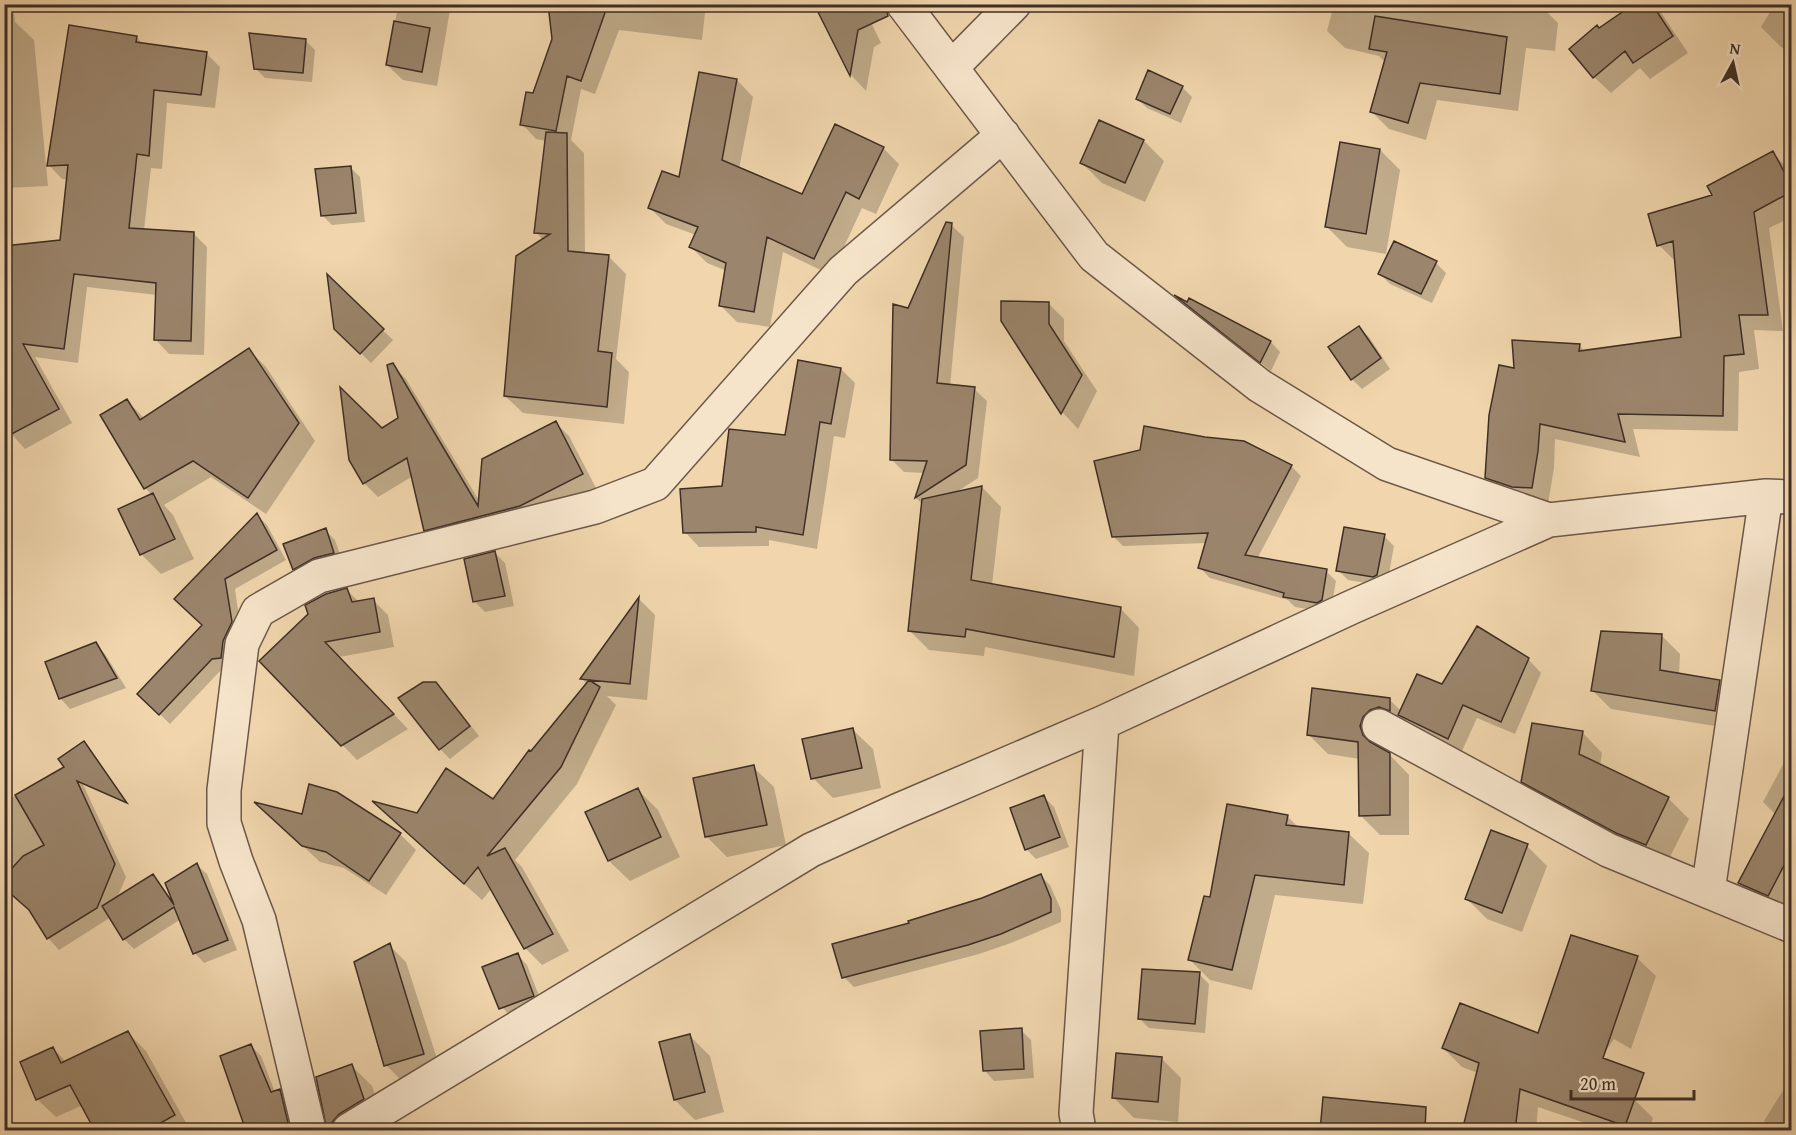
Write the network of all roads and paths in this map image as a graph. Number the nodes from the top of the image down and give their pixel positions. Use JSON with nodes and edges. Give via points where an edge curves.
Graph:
{"nodes":[{"id":1,"x":903,"y":4,"type":"edge"},
{"id":2,"x":1014,"y":4,"type":"edge"},
{"id":3,"x":952,"y":67,"type":"junction"},
{"id":4,"x":1003,"y":135,"type":"junction"},
{"id":5,"x":1779,"y":497,"type":"edge"},
{"id":6,"x":1549,"y":520,"type":"junction"},
{"id":7,"x":1102,"y":723,"type":"junction"},
{"id":8,"x":1379,"y":726,"type":"dead end"},
{"id":9,"x":1708,"y":891,"type":"junction"},
{"id":10,"x":1791,"y":926,"type":"edge"},
{"id":11,"x":309,"y":1131,"type":"edge"},
{"id":12,"x":349,"y":1131,"type":"edge"},
{"id":13,"x":1079,"y":1131,"type":"edge"}],
"edges":[{"from":1,"to":3,"type":"street"},
{"from":2,"to":3,"type":"street"},
{"from":3,"to":4,"type":"street"},
{"from":4,"to":6,"type":"street","via":[[1094,256],[1260,386],[1387,464]]},
{"from":4,"to":11,"type":"street","via":[[843,271],[655,484],[594,507],[319,576],[258,611],[242,644],[224,790],[224,822],[259,920]]},
{"from":5,"to":6,"type":"street"},
{"from":5,"to":9,"type":"street"},
{"from":6,"to":7,"type":"street"},
{"from":7,"to":12,"type":"street","via":[[811,850]]},
{"from":7,"to":13,"type":"street","via":[[1076,1113]]},
{"from":8,"to":9,"type":"street","via":[[1608,849]]},
{"from":9,"to":10,"type":"street"}]}
